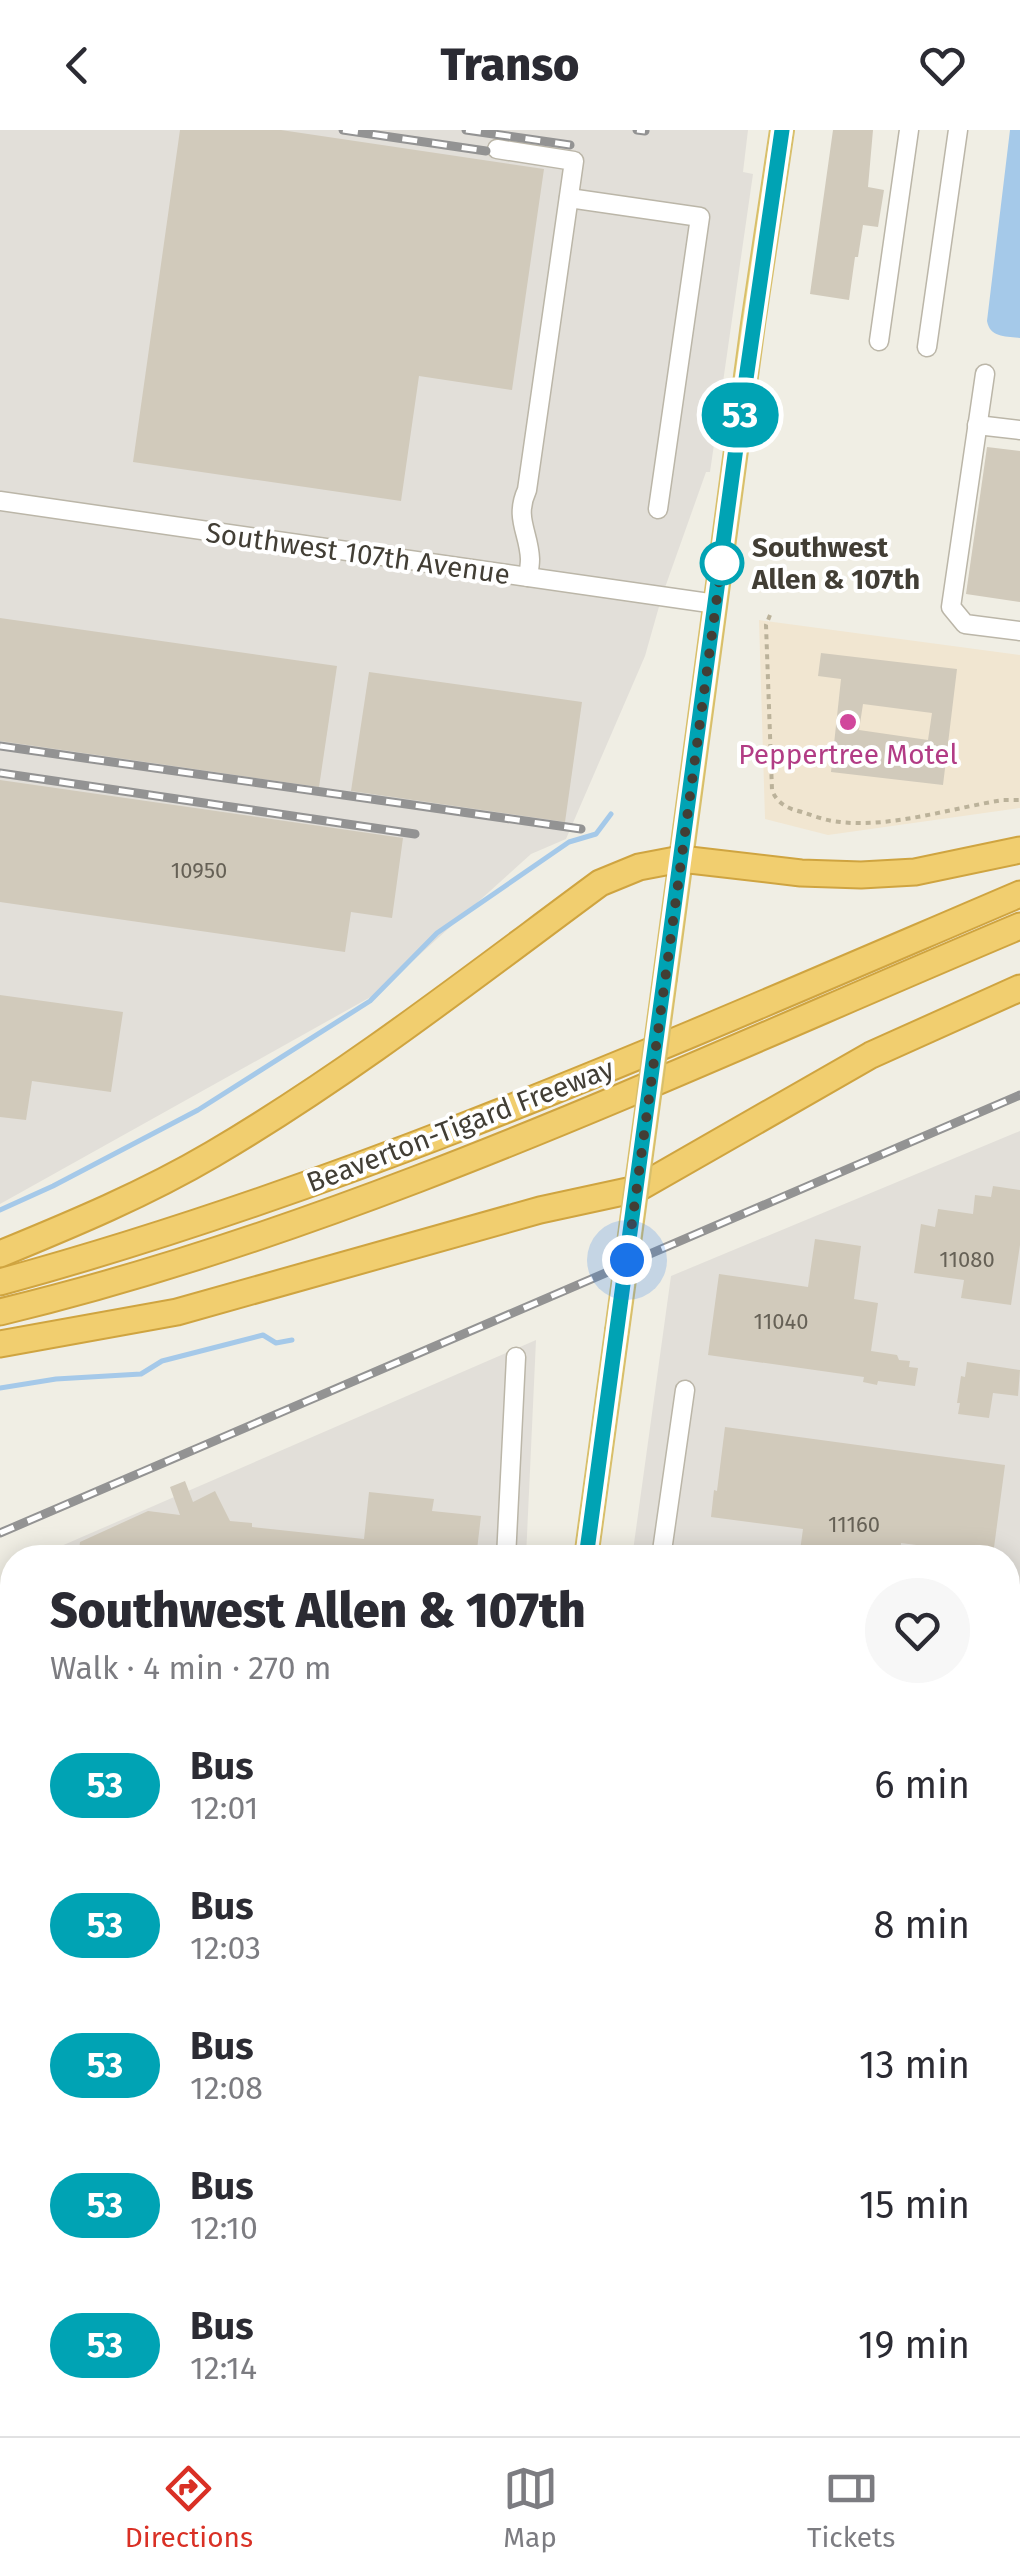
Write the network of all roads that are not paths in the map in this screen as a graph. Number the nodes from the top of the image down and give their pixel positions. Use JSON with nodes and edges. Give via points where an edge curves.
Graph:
{"nodes":[{"id":1,"x":782,"y":130,"type":"edge"},
{"id":2,"x":909,"y":130,"type":"edge"},
{"id":3,"x":958,"y":130,"type":"edge"},
{"id":4,"x":496,"y":150,"type":"dead end"},
{"id":5,"x":569,"y":198,"type":"junction"},
{"id":6,"x":879,"y":340,"type":"dead end"},
{"id":7,"x":927,"y":347,"type":"dead end"},
{"id":8,"x":985,"y":374,"type":"dead end"},
{"id":9,"x":977,"y":425,"type":"junction"},
{"id":10,"x":1020,"y":430,"type":"edge"},
{"id":11,"x":0,"y":501,"type":"edge"},
{"id":12,"x":658,"y":509,"type":"dead end"},
{"id":13,"x":528,"y":577,"type":"junction"},
{"id":14,"x":716,"y":604,"type":"junction"},
{"id":15,"x":1020,"y":631,"type":"edge"},
{"id":16,"x":1020,"y":850,"type":"edge"},
{"id":17,"x":681,"y":859,"type":"junction"},
{"id":18,"x":1020,"y":894,"type":"edge"},
{"id":19,"x":1020,"y":926,"type":"edge"},
{"id":20,"x":1020,"y":988,"type":"edge"},
{"id":21,"x":637,"y":1189,"type":"junction"},
{"id":22,"x":0,"y":1254,"type":"edge"},
{"id":23,"x":0,"y":1282,"type":"edge"},
{"id":24,"x":0,"y":1312,"type":"edge"},
{"id":25,"x":0,"y":1344,"type":"edge"},
{"id":26,"x":516,"y":1357,"type":"dead end"},
{"id":27,"x":684,"y":1390,"type":"dead end"},
{"id":28,"x":507,"y":1545,"type":"edge"},
{"id":29,"x":588,"y":1545,"type":"edge"},
{"id":30,"x":663,"y":1545,"type":"edge"}],
"edges":[{"from":1,"to":14,"type":"main road"},
{"from":2,"to":6,"type":"street"},
{"from":3,"to":7,"type":"street"},
{"from":4,"to":5,"type":"street","via":[[574,161]]},
{"from":5,"to":12,"type":"street","via":[[700,217]]},
{"from":5,"to":13,"type":"street","via":[[520,504]]},
{"from":8,"to":9,"type":"street"},
{"from":9,"to":10,"type":"street"},
{"from":9,"to":15,"type":"street","via":[[951,608],[964,624]]},
{"from":11,"to":13,"type":"street","name":"Southwest 107th Avenue"},
{"from":13,"to":14,"type":"street","name":"Southwest 107th Avenue"},
{"from":14,"to":17,"type":"main road"},
{"from":16,"to":17,"type":"highway","via":[[915,872],[861,875]]},
{"from":17,"to":21,"type":"main road","bridge":true},
{"from":17,"to":22,"type":"highway","via":[[600,883],[334,1078],[215,1153]]},
{"from":18,"to":23,"type":"highway","name":"Beaverton-Tigard Freeway","via":[[426,1142],[181,1228]]},
{"from":19,"to":24,"type":"highway","name":"Beaverton-Tigard Freeway","via":[[381,1194],[190,1259]]},
{"from":20,"to":21,"type":"highway","via":[[872,1055]]},
{"from":21,"to":25,"type":"highway","via":[[177,1312]]},
{"from":21,"to":29,"type":"main road","bridge":true},
{"from":26,"to":28,"type":"street"},
{"from":27,"to":30,"type":"street"}]}
